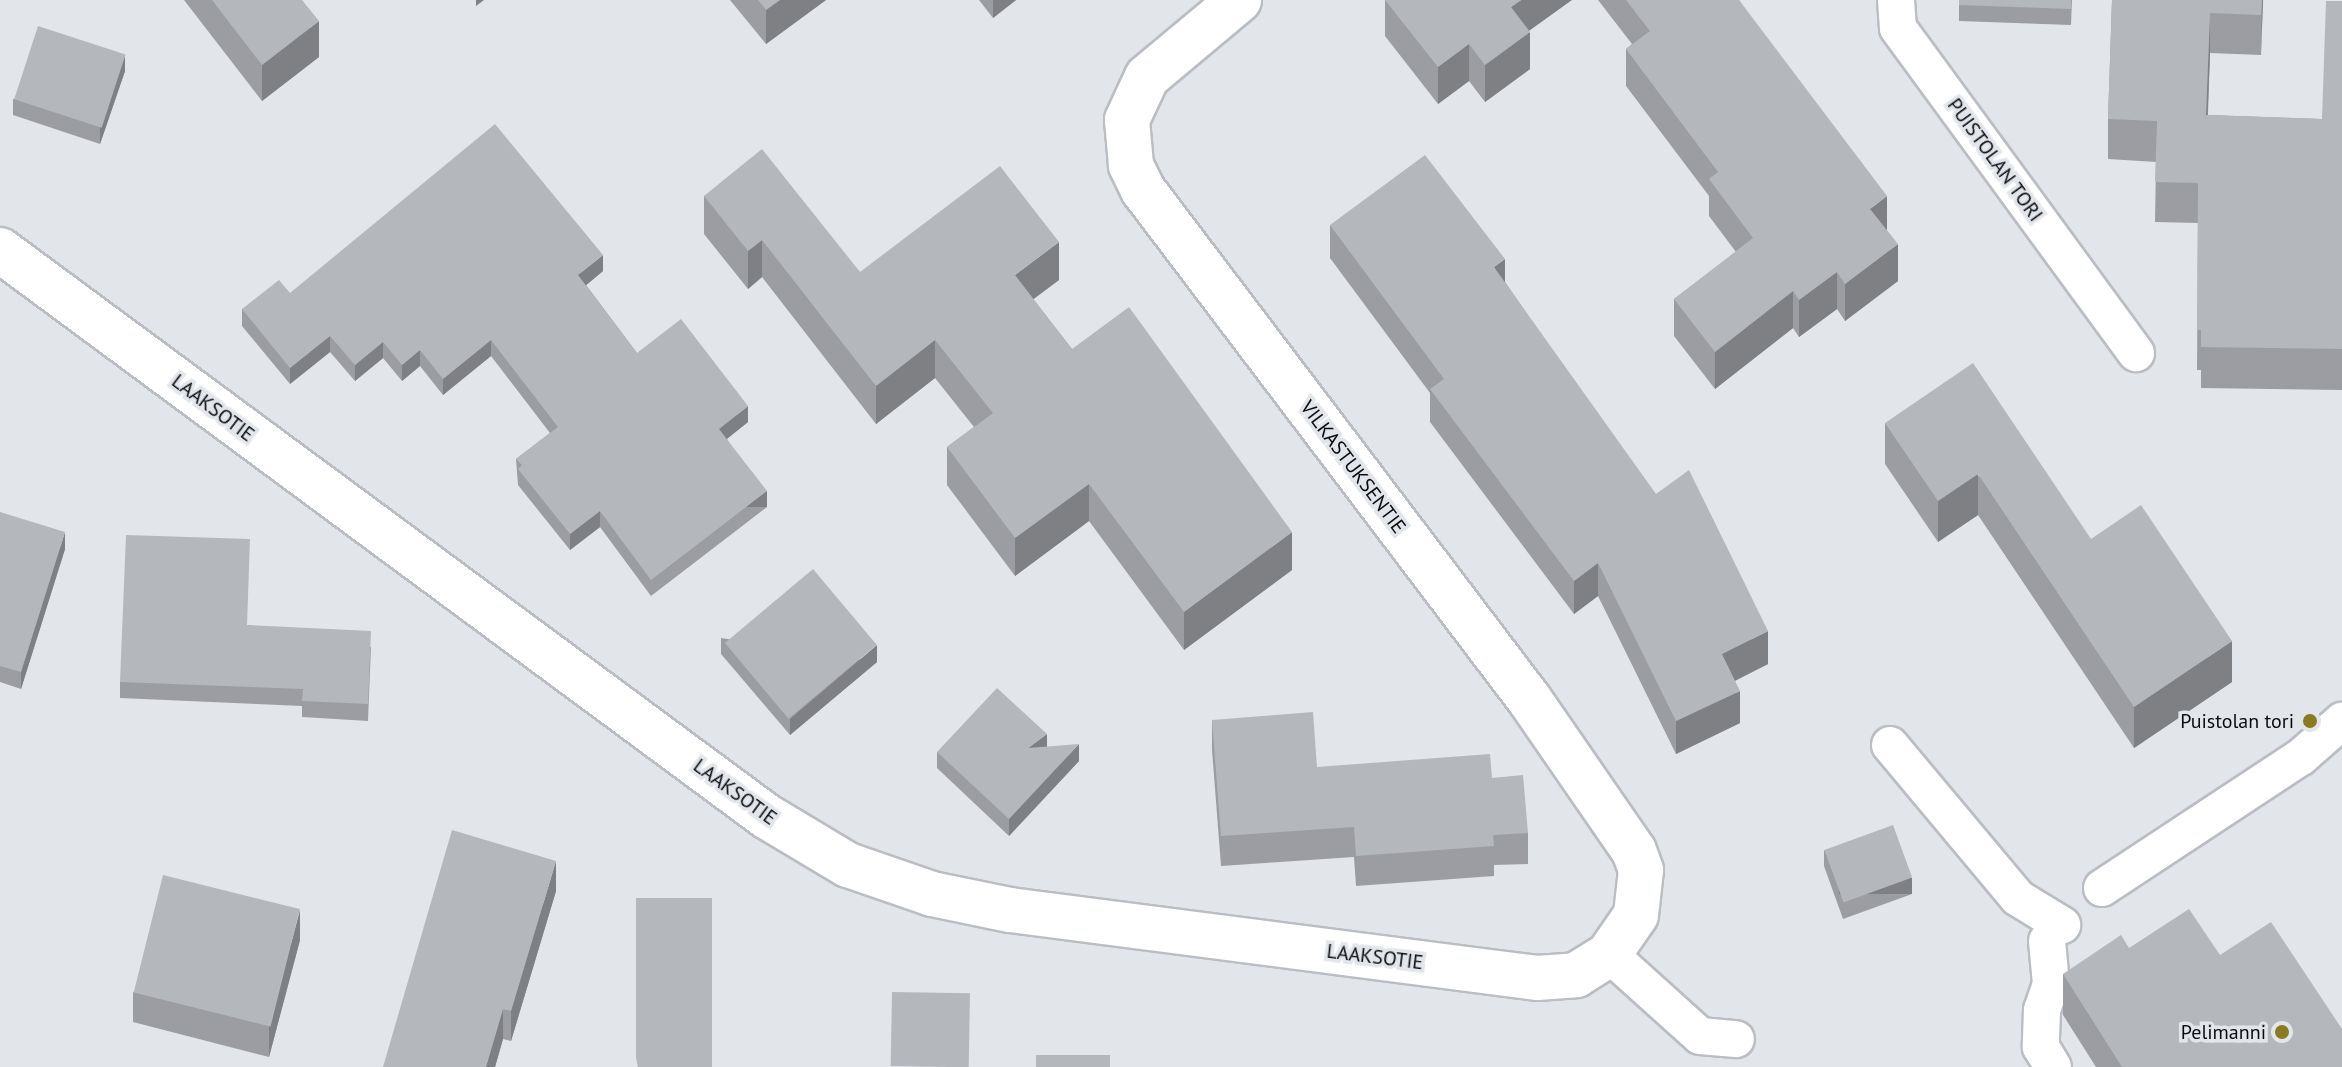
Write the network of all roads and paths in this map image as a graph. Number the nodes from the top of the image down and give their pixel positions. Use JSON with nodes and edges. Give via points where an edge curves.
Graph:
{"nodes":[{"id":1,"x":1239,"y":0,"type":"edge"},
{"id":2,"x":1896,"y":0,"type":"edge"},
{"id":3,"x":0,"y":250,"type":"edge"},
{"id":4,"x":2136,"y":353,"type":"dead end"},
{"id":5,"x":2342,"y":721,"type":"edge"},
{"id":6,"x":1890,"y":745,"type":"dead end"},
{"id":7,"x":2102,"y":888,"type":"dead end"},
{"id":8,"x":1609,"y":954,"type":"junction"},
{"id":9,"x":1736,"y":1039,"type":"dead end"},
{"id":10,"x":2053,"y":1067,"type":"edge"}],
"edges":[{"from":1,"to":8,"type":"street","name":"VILKASTUKSENTIE","via":[[1147,77],[1127,120],[1131,165],[1143,190],[1609,811],[1641,870],[1636,915]]},
{"from":2,"to":4,"type":"lane","name":"PUISTOLAN TORI","via":[[1898,28]]},
{"from":3,"to":8,"type":"street","name":"LAAKSOTIE","via":[[766,816],[848,865],[981,905],[1537,978],[1576,975]]},
{"from":5,"to":7,"type":"lane","via":[[2301,757]]},
{"from":6,"to":10,"type":"lane","via":[[2018,898],[2055,933],[2041,1047]]},
{"from":8,"to":9,"type":"lane","via":[[1700,1036]]}]}
